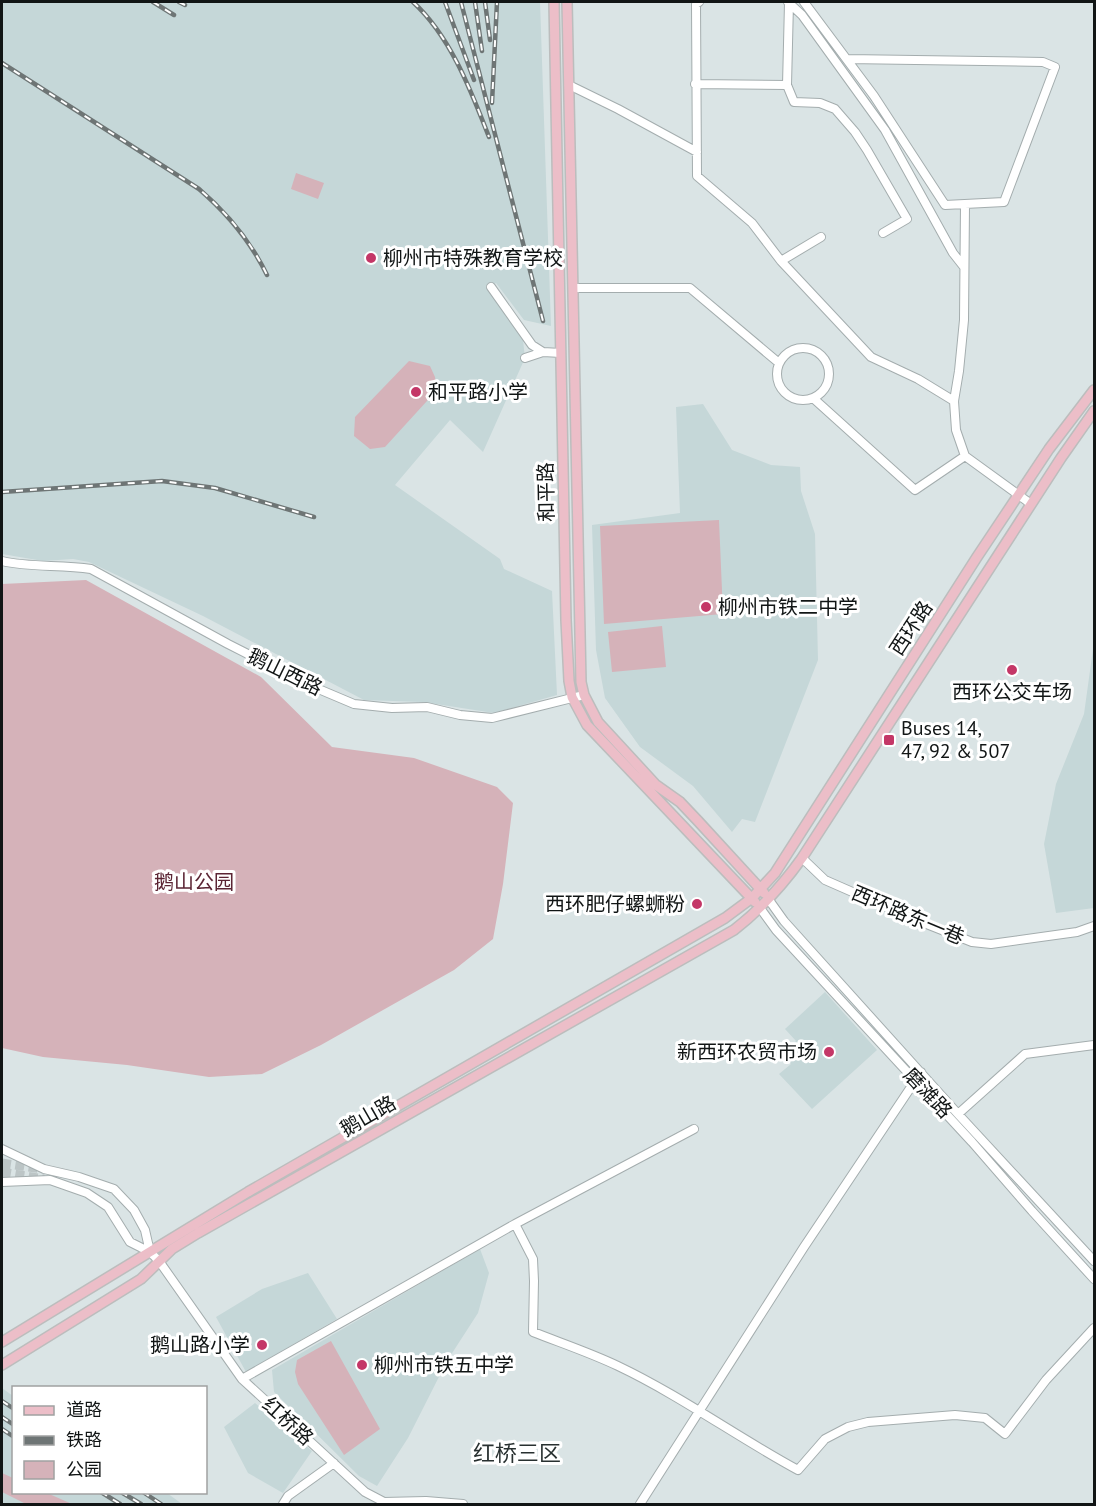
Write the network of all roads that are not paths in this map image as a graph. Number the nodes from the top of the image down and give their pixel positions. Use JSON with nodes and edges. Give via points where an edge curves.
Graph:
{"nodes":[{"id":1,"x":554,"y":2,"type":"edge"},
{"id":2,"x":567,"y":2,"type":"edge"},
{"id":3,"x":699,"y":2,"type":"edge"},
{"id":4,"x":788,"y":2,"type":"edge"},
{"id":5,"x":804,"y":2,"type":"edge"},
{"id":6,"x":847,"y":59,"type":"junction"},
{"id":7,"x":695,"y":84,"type":"junction"},
{"id":8,"x":569,"y":85,"type":"junction"},
{"id":9,"x":787,"y":86,"type":"junction"},
{"id":10,"x":697,"y":152,"type":"junction"},
{"id":11,"x":965,"y":205,"type":"junction"},
{"id":12,"x":883,"y":232,"type":"dead end"},
{"id":13,"x":821,"y":237,"type":"dead end"},
{"id":14,"x":781,"y":261,"type":"junction"},
{"id":15,"x":964,"y":267,"type":"junction"},
{"id":16,"x":491,"y":287,"type":"dead end"},
{"id":17,"x":574,"y":288,"type":"junction"},
{"id":18,"x":543,"y":352,"type":"junction"},
{"id":19,"x":561,"y":353,"type":"junction"},
{"id":20,"x":525,"y":358,"type":"dead end"},
{"id":21,"x":779,"y":363,"type":"junction"},
{"id":22,"x":1095,"y":390,"type":"edge"},
{"id":23,"x":813,"y":398,"type":"junction"},
{"id":24,"x":954,"y":401,"type":"junction"},
{"id":25,"x":1095,"y":411,"type":"edge"},
{"id":26,"x":965,"y":456,"type":"junction"},
{"id":27,"x":1019,"y":496,"type":"junction"},
{"id":28,"x":1031,"y":504,"type":"junction"},
{"id":29,"x":2,"y":561,"type":"edge"},
{"id":30,"x":584,"y":695,"type":"junction"},
{"id":31,"x":572,"y":698,"type":"junction"},
{"id":32,"x":802,"y":858,"type":"junction"},
{"id":33,"x":761,"y":888,"type":"junction"},
{"id":34,"x":752,"y":898,"type":"junction"},
{"id":35,"x":769,"y":900,"type":"junction"},
{"id":36,"x":760,"y":908,"type":"junction"},
{"id":37,"x":1095,"y":926,"type":"edge"},
{"id":38,"x":1095,"y":1045,"type":"edge"},
{"id":39,"x":921,"y":1072,"type":"junction"},
{"id":40,"x":916,"y":1080,"type":"junction"},
{"id":41,"x":958,"y":1114,"type":"junction"},
{"id":42,"x":694,"y":1129,"type":"dead end"},
{"id":43,"x":2,"y":1149,"type":"edge"},
{"id":44,"x":2,"y":1182,"type":"edge"},
{"id":45,"x":515,"y":1224,"type":"junction"},
{"id":46,"x":150,"y":1252,"type":"junction"},
{"id":47,"x":159,"y":1261,"type":"junction"},
{"id":48,"x":1095,"y":1261,"type":"edge"},
{"id":49,"x":1095,"y":1279,"type":"edge"},
{"id":50,"x":1095,"y":1328,"type":"edge"},
{"id":51,"x":2,"y":1342,"type":"edge"},
{"id":52,"x":2,"y":1365,"type":"edge"},
{"id":53,"x":242,"y":1379,"type":"junction"},
{"id":54,"x":701,"y":1411,"type":"junction"},
{"id":55,"x":334,"y":1463,"type":"junction"},
{"id":56,"x":283,"y":1504,"type":"edge"},
{"id":57,"x":463,"y":1504,"type":"edge"},
{"id":58,"x":640,"y":1504,"type":"edge"}],
"edges":[{"from":1,"to":19,"type":"main road","name":"和平路"},
{"from":2,"to":8,"type":"main road","name":"和平路"},
{"from":3,"to":7,"type":"street"},
{"from":4,"to":9,"type":"street"},
{"from":4,"to":15,"type":"street","via":[[802,15],[885,130]]},
{"from":5,"to":6,"type":"street"},
{"from":6,"to":11,"type":"street","via":[[945,205]]},
{"from":6,"to":11,"type":"street","via":[[1043,62],[1055,67],[1004,202]]},
{"from":7,"to":9,"type":"street"},
{"from":7,"to":10,"type":"street"},
{"from":8,"to":10,"type":"street"},
{"from":8,"to":17,"type":"main road","name":"和平路"},
{"from":9,"to":12,"type":"street","via":[[794,102],[820,103],[835,109],[867,150],[908,219]]},
{"from":10,"to":14,"type":"street","via":[[697,176],[752,223]]},
{"from":11,"to":15,"type":"street"},
{"from":13,"to":14,"type":"street"},
{"from":14,"to":24,"type":"street","via":[[871,357]]},
{"from":15,"to":24,"type":"street","via":[[963,330]]},
{"from":16,"to":18,"type":"street","via":[[532,345]]},
{"from":17,"to":21,"type":"street","via":[[690,288]]},
{"from":17,"to":30,"type":"main road","name":"和平路"},
{"from":18,"to":19,"type":"street"},
{"from":18,"to":20,"type":"street"},
{"from":19,"to":31,"type":"main road","name":"和平路"},
{"from":21,"to":23,"type":"street","via":[[778,381],[788,395],[796,399]]},
{"from":21,"to":23,"type":"street","via":[[798,349],[821,356],[828,378]]},
{"from":22,"to":27,"type":"main road","name":"西环路","via":[[1049,449]]},
{"from":23,"to":26,"type":"street","via":[[915,490]]},
{"from":24,"to":26,"type":"street","via":[[956,430]]},
{"from":25,"to":28,"type":"main road","name":"西环路"},
{"from":26,"to":27,"type":"street"},
{"from":27,"to":28,"type":"street"},
{"from":27,"to":33,"type":"main road","name":"西环路","via":[[775,873]]},
{"from":28,"to":32,"type":"main road","name":"西环路"},
{"from":29,"to":31,"type":"street","name":"鹅山西路","via":[[91,569],[228,644],[354,704],[427,707],[492,718]]},
{"from":30,"to":31,"type":"street","name":"鹅山西路"},
{"from":30,"to":33,"type":"main road","name":"和平路","via":[[598,722]]},
{"from":31,"to":34,"type":"main road","name":"和平路","via":[[587,725]]},
{"from":32,"to":35,"type":"main road","name":"西环路"},
{"from":32,"to":37,"type":"street","name":"西环路东一巷","via":[[825,880],[972,942],[991,944]]},
{"from":33,"to":34,"type":"main road","name":"鹅山路"},
{"from":33,"to":35,"type":"main road","name":"和平路"},
{"from":34,"to":36,"type":"main road","name":"和平路"},
{"from":34,"to":46,"type":"main road","name":"鹅山路","via":[[725,918],[248,1191]]},
{"from":35,"to":36,"type":"main road","name":"西环路"},
{"from":35,"to":39,"type":"street","name":"磨滩路"},
{"from":36,"to":40,"type":"street","name":"磨滩路"},
{"from":36,"to":47,"type":"main road","name":"鹅山路","via":[[734,930],[198,1233]]},
{"from":38,"to":41,"type":"street","via":[[1025,1054]]},
{"from":39,"to":40,"type":"street"},
{"from":39,"to":41,"type":"street","name":"磨滩路"},
{"from":40,"to":49,"type":"street","name":"磨滩路"},
{"from":40,"to":54,"type":"street"},
{"from":41,"to":48,"type":"street","name":"磨滩路"},
{"from":42,"to":45,"type":"street"},
{"from":43,"to":46,"type":"street","via":[[44,1169],[114,1189],[146,1230]]},
{"from":44,"to":46,"type":"street","name":"红桥路","via":[[50,1180],[87,1193],[108,1207],[130,1242]]},
{"from":45,"to":53,"type":"street"},
{"from":45,"to":54,"type":"street","via":[[533,1259],[532,1332],[617,1365]]},
{"from":46,"to":47,"type":"street","name":"红桥路"},
{"from":46,"to":51,"type":"main road","name":"鹅山路"},
{"from":47,"to":52,"type":"main road","name":"鹅山路","via":[[141,1279]]},
{"from":47,"to":53,"type":"street","name":"红桥路"},
{"from":50,"to":54,"type":"street","via":[[1046,1380],[1005,1434],[985,1418],[955,1415],[868,1422],[825,1439],[798,1470]]},
{"from":53,"to":55,"type":"street","name":"红桥路"},
{"from":54,"to":58,"type":"street"},
{"from":55,"to":56,"type":"street","via":[[288,1496]]},
{"from":55,"to":57,"type":"street","name":"红桥路","via":[[365,1492],[384,1502]]}]}
